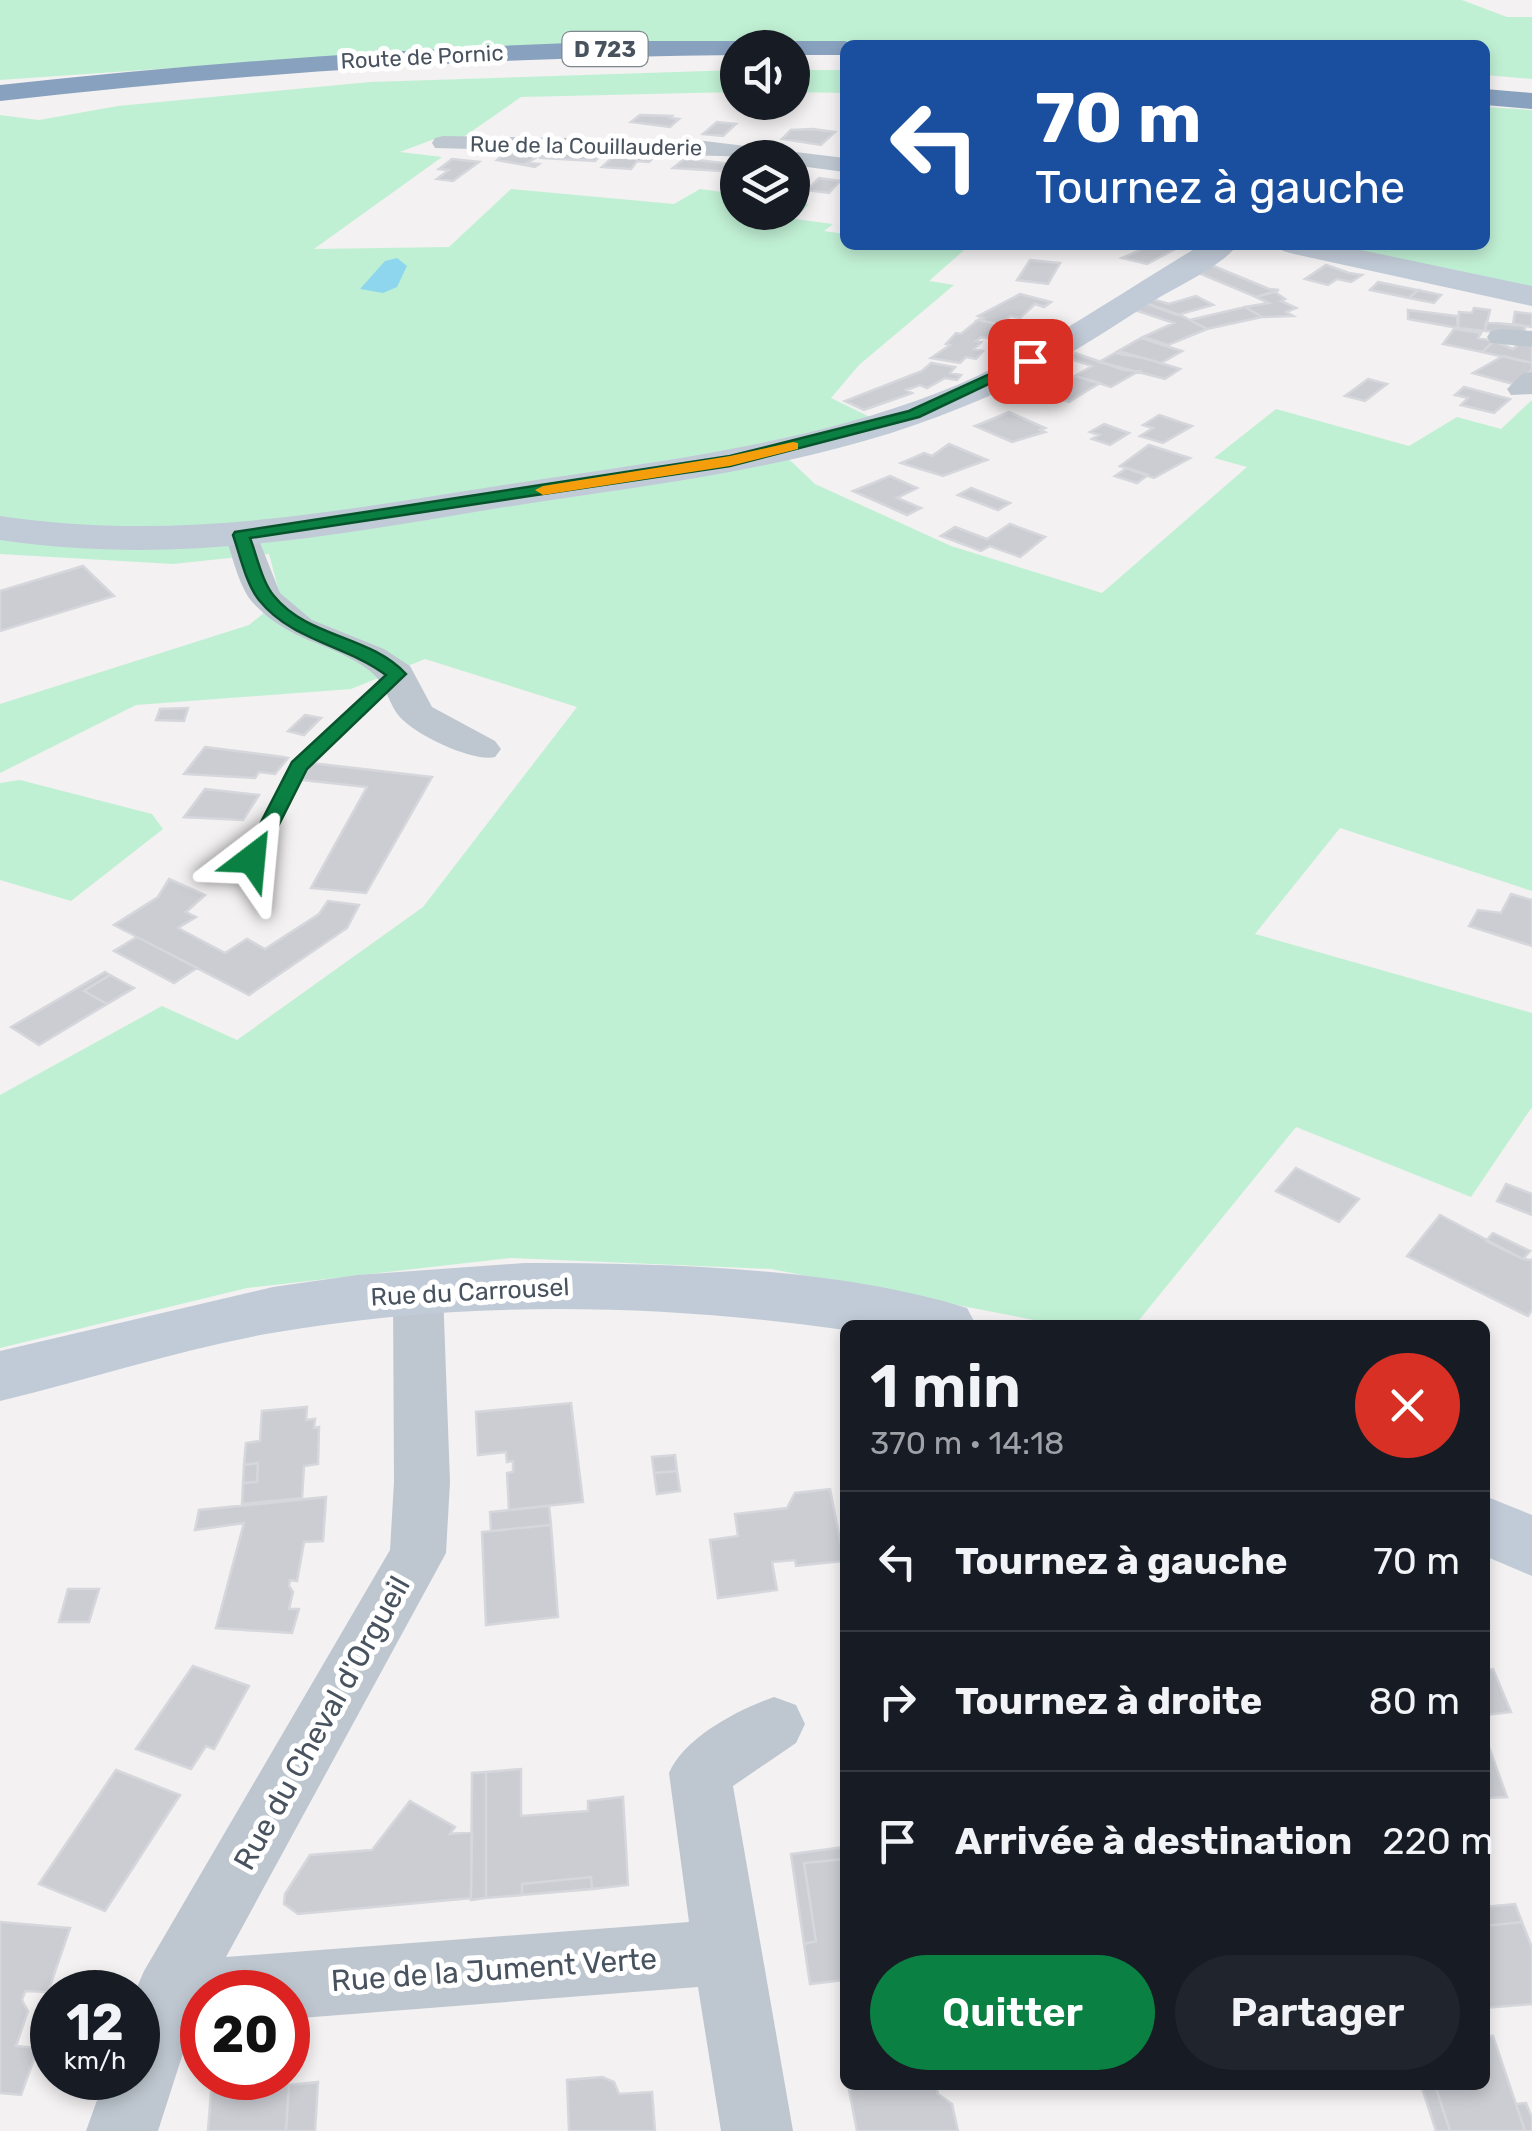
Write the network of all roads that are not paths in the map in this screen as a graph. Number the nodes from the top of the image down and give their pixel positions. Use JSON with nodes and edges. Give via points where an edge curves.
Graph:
{"nodes":[{"id":1,"x":840,"y":48,"type":"edge"},
{"id":2,"x":720,"y":61,"type":"edge"},
{"id":3,"x":810,"y":61,"type":"edge"},
{"id":4,"x":840,"y":62,"type":"edge"},
{"id":5,"x":335,"y":76,"type":"junction"},
{"id":6,"x":128,"y":79,"type":"junction"},
{"id":7,"x":1490,"y":82,"type":"edge"},
{"id":8,"x":0,"y":84,"type":"edge"},
{"id":9,"x":1532,"y":86,"type":"edge"},
{"id":10,"x":0,"y":93,"type":"edge"},
{"id":11,"x":1490,"y":98,"type":"edge"},
{"id":12,"x":1532,"y":101,"type":"edge"},
{"id":13,"x":0,"y":108,"type":"edge"},
{"id":14,"x":43,"y":115,"type":"dead end"},
{"id":15,"x":442,"y":143,"type":"dead end"},
{"id":16,"x":720,"y":151,"type":"edge"},
{"id":17,"x":810,"y":160,"type":"edge"},
{"id":18,"x":840,"y":164,"type":"edge"},
{"id":19,"x":1214,"y":250,"type":"edge"},
{"id":20,"x":1317,"y":250,"type":"edge"},
{"id":21,"x":1532,"y":296,"type":"edge"},
{"id":22,"x":1500,"y":337,"type":"dead end"},
{"id":23,"x":1532,"y":340,"type":"edge"},
{"id":24,"x":0,"y":528,"type":"edge"},
{"id":25,"x":241,"y":535,"type":"junction"},
{"id":26,"x":397,"y":674,"type":"junction"},
{"id":27,"x":482,"y":749,"type":"dead end"},
{"id":28,"x":252,"y":859,"type":"dead end"},
{"id":29,"x":418,"y":1292,"type":"junction"},
{"id":30,"x":917,"y":1320,"type":"edge"},
{"id":31,"x":0,"y":1376,"type":"edge"},
{"id":32,"x":1490,"y":1527,"type":"edge"},
{"id":33,"x":1532,"y":1548,"type":"edge"},
{"id":34,"x":774,"y":1724,"type":"dead end"},
{"id":35,"x":726,"y":1952,"type":"junction"},
{"id":36,"x":203,"y":1970,"type":"edge"},
{"id":37,"x":310,"y":1984,"type":"edge"},
{"id":38,"x":180,"y":2015,"type":"edge"},
{"id":39,"x":122,"y":2131,"type":"edge"},
{"id":40,"x":757,"y":2131,"type":"edge"}],
"edges":[{"from":1,"to":6,"type":"highway","name":"Route de Pornic","number":"D 723","via":[[502,53]]},
{"from":2,"to":5,"type":"highway","name":"Route de Pornic","number":"D 723"},
{"from":3,"to":4,"type":"highway"},
{"from":5,"to":13,"type":"highway","name":"Route de Pornic","number":"D 723"},
{"from":5,"to":14,"type":"highway"},
{"from":6,"to":8,"type":"highway"},
{"from":6,"to":10,"type":"highway","name":"Route de Pornic","number":"D 723"},
{"from":7,"to":9,"type":"highway"},
{"from":11,"to":12,"type":"highway"},
{"from":15,"to":16,"type":"street","name":"Rue de la Couillauderie"},
{"from":17,"to":18,"type":"street","name":"Rue de la Couillauderie"},
{"from":19,"to":25,"type":"street","via":[[1030,361],[914,414],[730,461]]},
{"from":20,"to":21,"type":"street"},
{"from":22,"to":23,"type":"street"},
{"from":24,"to":25,"type":"street","via":[[110,540]]},
{"from":25,"to":26,"type":"street","via":[[265,596],[300,627],[372,656]]},
{"from":26,"to":27,"type":"street","via":[[417,714]]},
{"from":26,"to":28,"type":"lane","via":[[299,766]]},
{"from":29,"to":30,"type":"street","name":"Rue du Carrousel","via":[[648,1287]]},
{"from":29,"to":31,"type":"street","name":"Rue du Carrousel","via":[[254,1314]]},
{"from":29,"to":36,"type":"street","name":"Rue du Cheval d'Orgueil","via":[[418,1553]]},
{"from":32,"to":33,"type":"street"},
{"from":34,"to":35,"type":"street","via":[[700,1773]]},
{"from":35,"to":37,"type":"street","name":"Rue de la Jument Verte"},
{"from":35,"to":40,"type":"street"},
{"from":38,"to":39,"type":"street","name":"Rue du Cheval d'Orgueil"}]}
